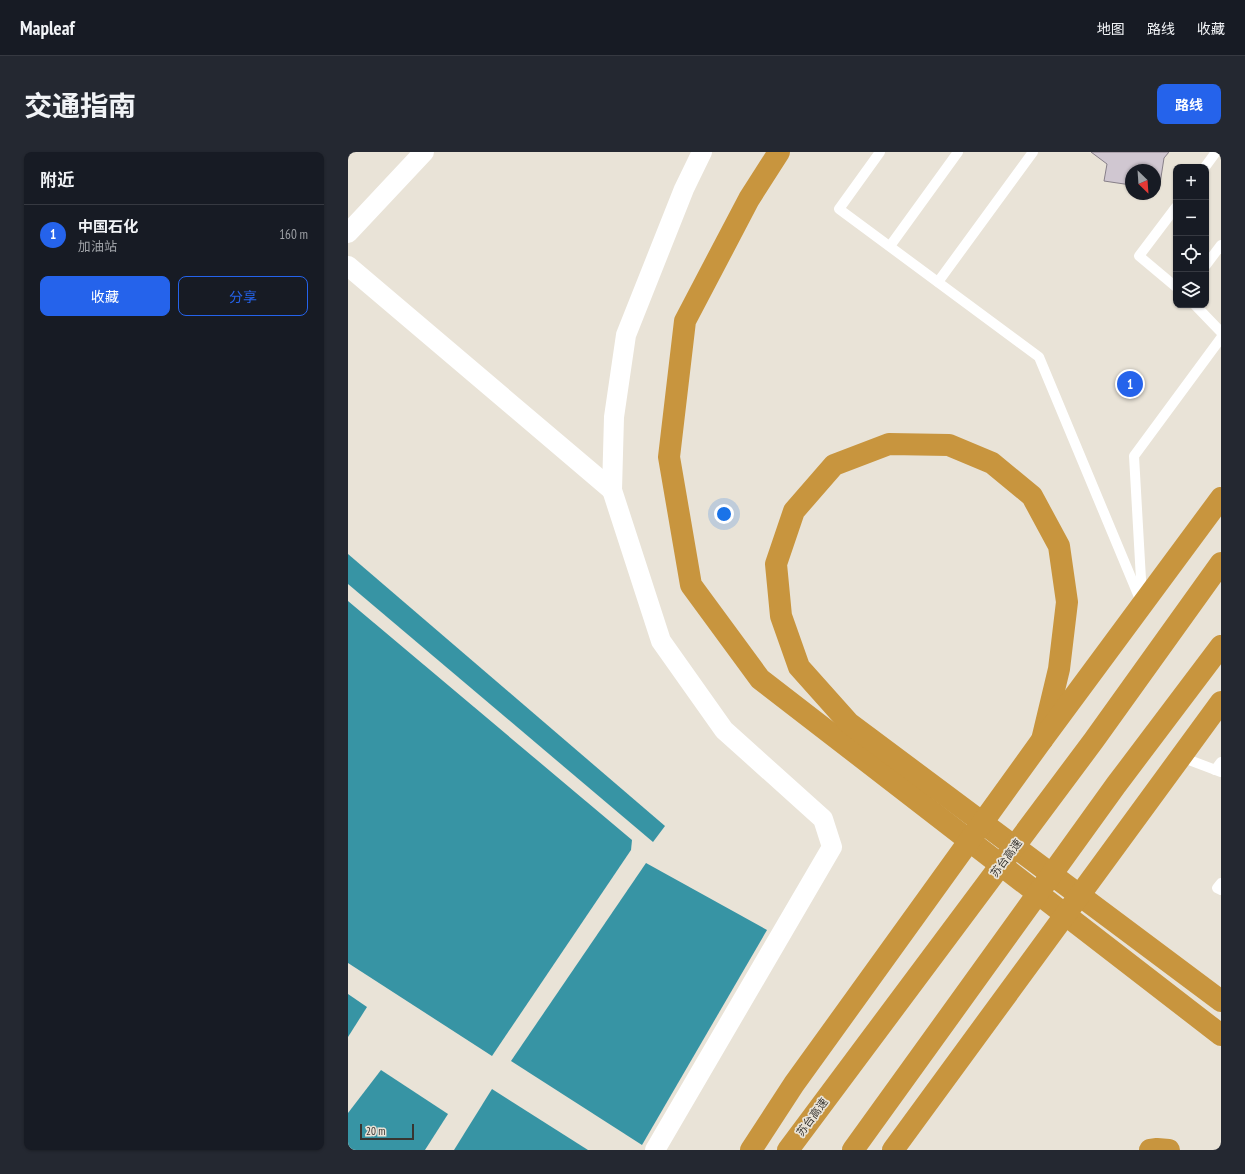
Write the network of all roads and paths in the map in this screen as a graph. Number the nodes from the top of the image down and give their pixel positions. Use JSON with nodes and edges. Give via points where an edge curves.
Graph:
{"nodes":[{"id":1,"x":424,"y":152,"type":"edge"},
{"id":2,"x":702,"y":152,"type":"edge"},
{"id":3,"x":779,"y":152,"type":"edge"},
{"id":4,"x":880,"y":152,"type":"edge"},
{"id":5,"x":958,"y":152,"type":"edge"},
{"id":6,"x":1033,"y":152,"type":"edge"},
{"id":7,"x":1216,"y":152,"type":"edge"},
{"id":8,"x":1207,"y":164,"type":"edge"},
{"id":9,"x":1173,"y":211,"type":"edge"},
{"id":10,"x":348,"y":233,"type":"edge"},
{"id":11,"x":1221,"y":245,"type":"edge"},
{"id":12,"x":890,"y":246,"type":"junction"},
{"id":13,"x":1209,"y":261,"type":"edge"},
{"id":14,"x":348,"y":266,"type":"edge"},
{"id":15,"x":938,"y":282,"type":"junction"},
{"id":16,"x":1173,"y":284,"type":"edge"},
{"id":17,"x":1198,"y":308,"type":"edge"},
{"id":18,"x":1221,"y":332,"type":"edge"},
{"id":19,"x":1221,"y":338,"type":"edge"},
{"id":20,"x":612,"y":490,"type":"junction"},
{"id":21,"x":1221,"y":498,"type":"edge"},
{"id":22,"x":1221,"y":563,"type":"edge"},
{"id":23,"x":1143,"y":605,"type":"junction"},
{"id":24,"x":1221,"y":646,"type":"edge"},
{"id":25,"x":1221,"y":702,"type":"edge"},
{"id":26,"x":1042,"y":740,"type":"junction"},
{"id":27,"x":1181,"y":758,"type":"junction"},
{"id":28,"x":1221,"y":762,"type":"edge"},
{"id":29,"x":1218,"y":771,"type":"edge"},
{"id":30,"x":1221,"y":883,"type":"edge"},
{"id":31,"x":1221,"y":890,"type":"edge"},
{"id":32,"x":1221,"y":1001,"type":"edge"},
{"id":33,"x":1221,"y":1035,"type":"edge"},
{"id":34,"x":655,"y":1150,"type":"edge"},
{"id":35,"x":751,"y":1150,"type":"edge"},
{"id":36,"x":788,"y":1150,"type":"edge"},
{"id":37,"x":853,"y":1150,"type":"edge"},
{"id":38,"x":893,"y":1150,"type":"edge"},
{"id":39,"x":1150,"y":1150,"type":"edge"},
{"id":40,"x":1169,"y":1150,"type":"edge"}],
"edges":[{"from":1,"to":10,"type":"street"},
{"from":2,"to":20,"type":"street","via":[[684,189],[626,336],[614,417]]},
{"from":3,"to":33,"type":"highway","via":[[749,199],[685,321],[669,457],[691,585],[760,679]]},
{"from":4,"to":12,"type":"lane","via":[[839,209]]},
{"from":5,"to":12,"type":"lane"},
{"from":6,"to":15,"type":"lane"},
{"from":7,"to":8,"type":"lane"},
{"from":9,"to":16,"type":"lane","via":[[1139,256]]},
{"from":11,"to":13,"type":"lane"},
{"from":12,"to":15,"type":"lane"},
{"from":14,"to":20,"type":"street"},
{"from":15,"to":23,"type":"lane","via":[[1040,357]]},
{"from":17,"to":18,"type":"lane"},
{"from":19,"to":23,"type":"lane","via":[[1134,456]]},
{"from":20,"to":34,"type":"street","via":[[661,641],[724,730],[823,818],[832,847]]},
{"from":21,"to":23,"type":"highway"},
{"from":22,"to":36,"type":"highway","name":"苏台高速","via":[[1094,740]]},
{"from":23,"to":26,"type":"highway"},
{"from":24,"to":37,"type":"highway","via":[[1116,785]]},
{"from":25,"to":27,"type":"highway"},
{"from":26,"to":32,"type":"highway","via":[[1059,669],[1067,602],[1059,546],[1032,496],[992,463],[949,445],[889,444],[834,465],[794,511],[776,564],[781,616],[799,667],[849,723]]},
{"from":26,"to":35,"type":"highway","via":[[794,1084]]},
{"from":27,"to":29,"type":"lane"},
{"from":27,"to":38,"type":"highway"},
{"from":28,"to":29,"type":"lane"},
{"from":30,"to":31,"type":"lane","via":[[1217,888]]},
{"from":39,"to":40,"type":"highway"}]}
